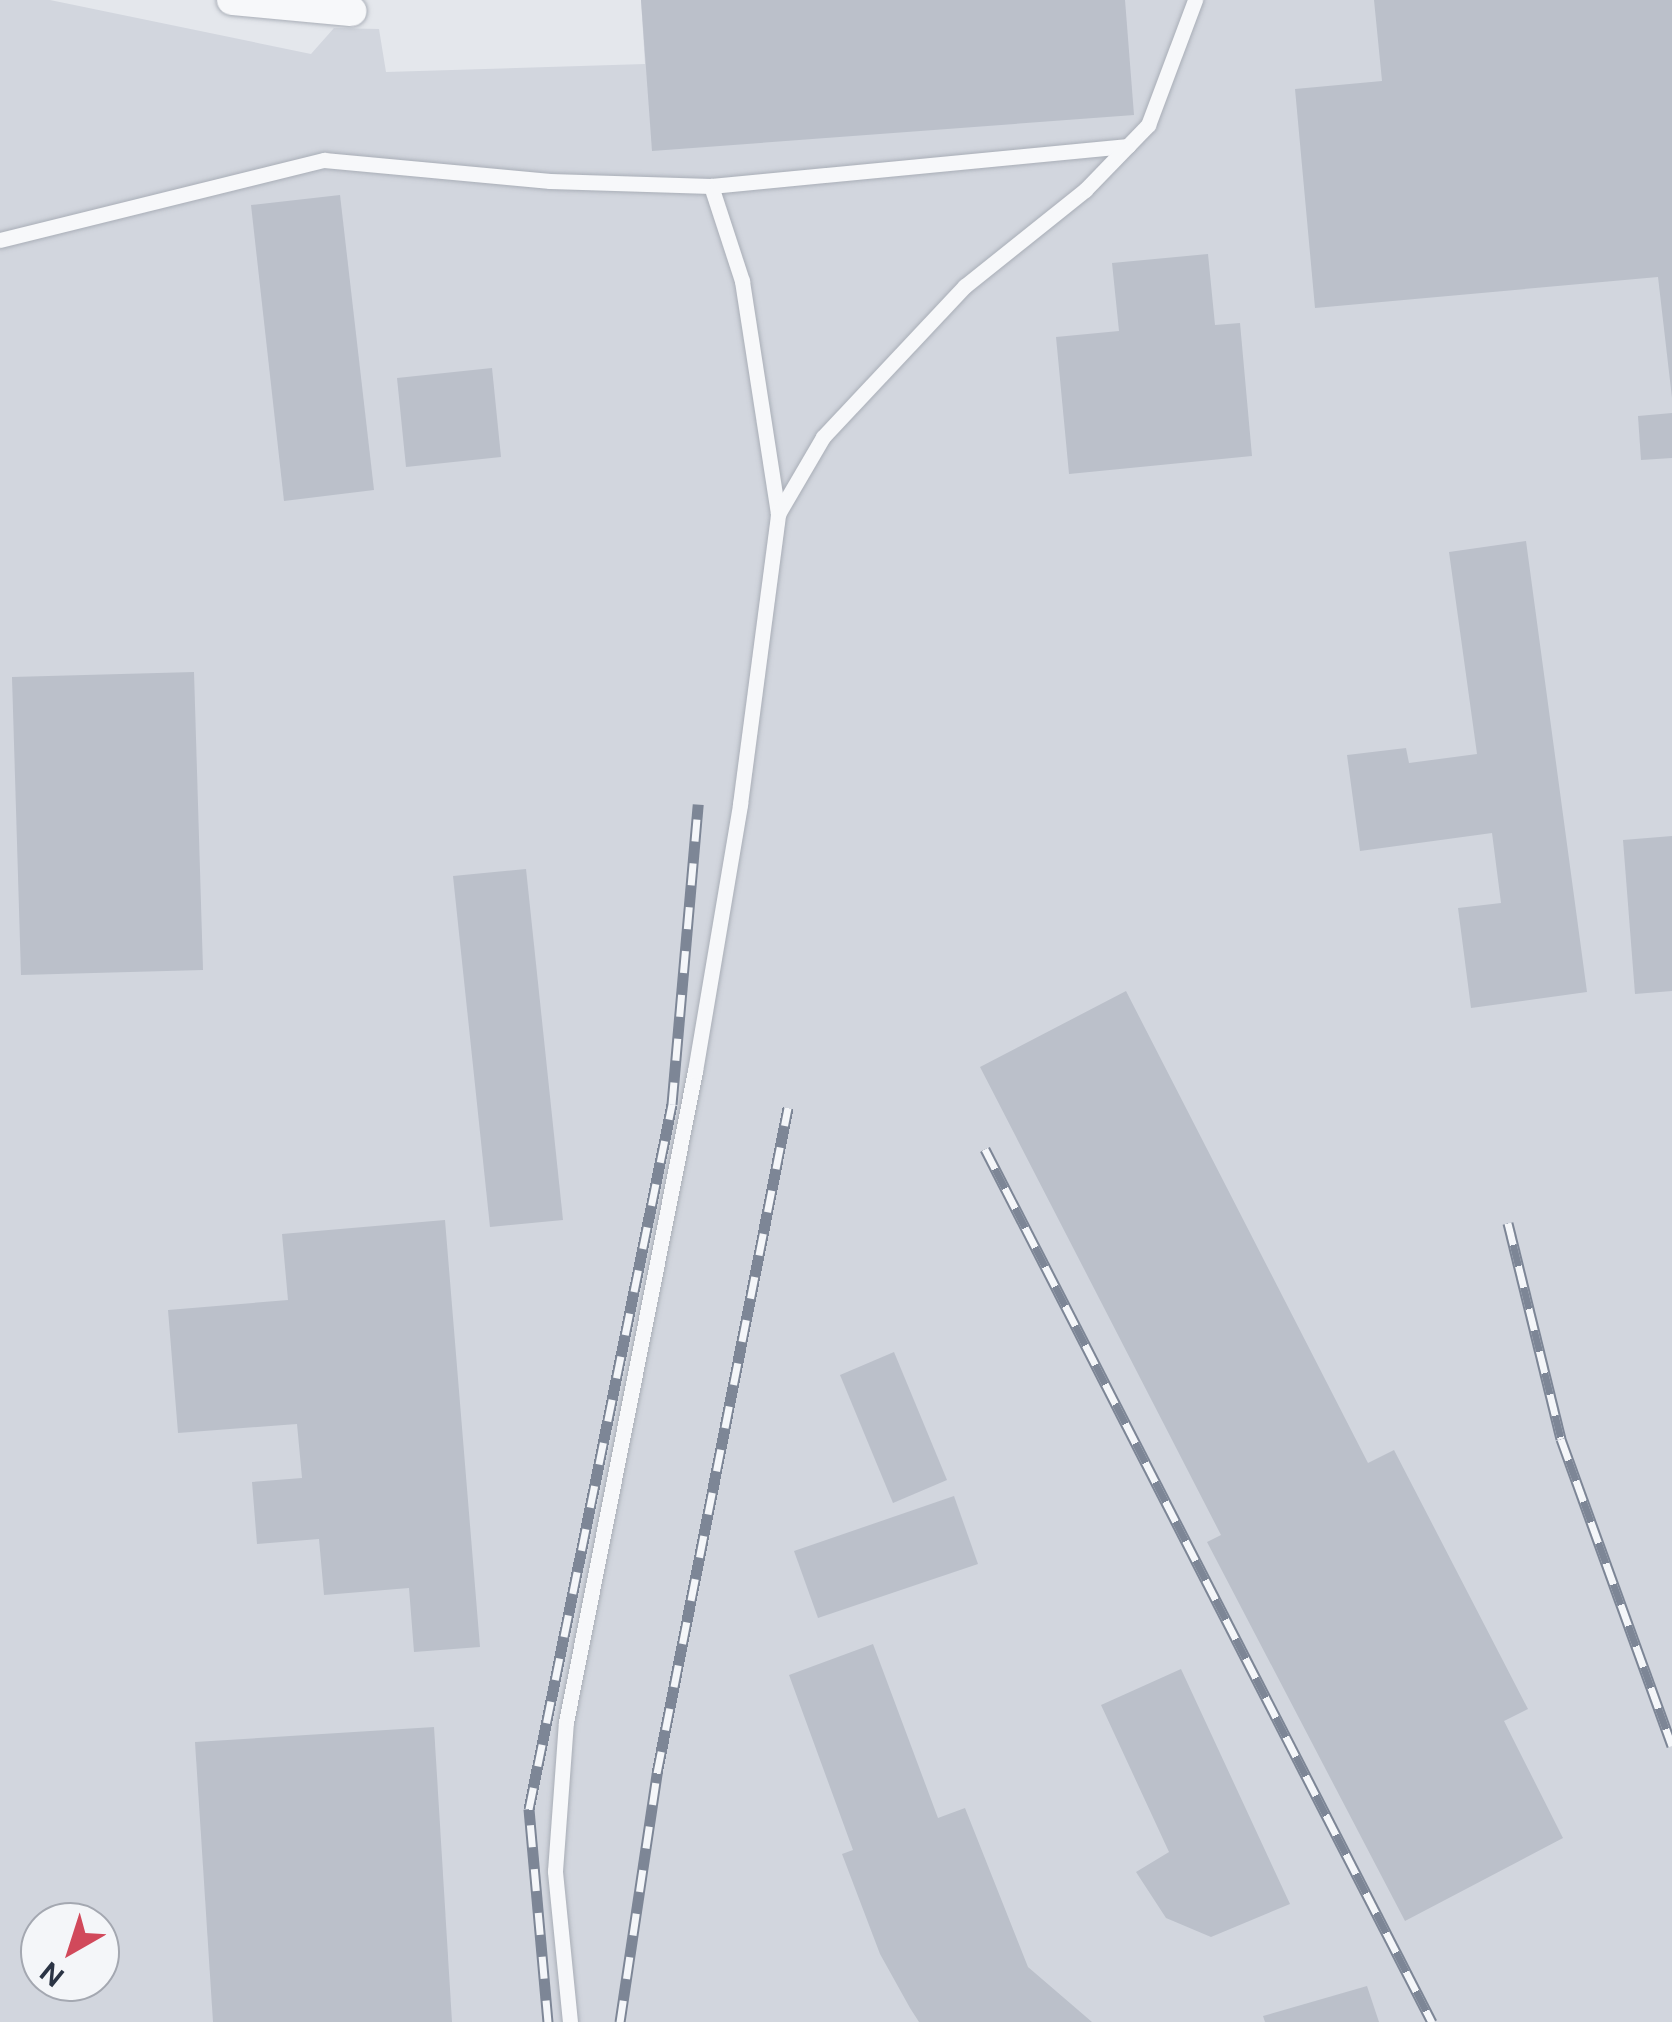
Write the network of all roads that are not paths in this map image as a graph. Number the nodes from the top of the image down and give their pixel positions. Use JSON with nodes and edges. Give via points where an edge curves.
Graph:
{"nodes":[{"id":1,"x":232,"y":0,"type":"edge"},
{"id":2,"x":1195,"y":0,"type":"edge"},
{"id":3,"x":351,"y":11,"type":"dead end"},
{"id":4,"x":1128,"y":146,"type":"junction"},
{"id":5,"x":711,"y":186,"type":"junction"},
{"id":6,"x":0,"y":240,"type":"edge"},
{"id":7,"x":778,"y":514,"type":"junction"},
{"id":8,"x":570,"y":2022,"type":"edge"}],
"edges":[{"from":1,"to":3,"type":"street","via":[[285,10]]},
{"from":2,"to":4,"type":"lane","via":[[1148,124]]},
{"from":4,"to":5,"type":"lane"},
{"from":4,"to":7,"type":"lane","via":[[1086,190],[966,286],[823,437]]},
{"from":5,"to":6,"type":"lane","via":[[324,160]]},
{"from":5,"to":7,"type":"lane","via":[[742,280]]},
{"from":7,"to":8,"type":"lane","via":[[695,1071],[566,1722],[555,1870]]}]}
